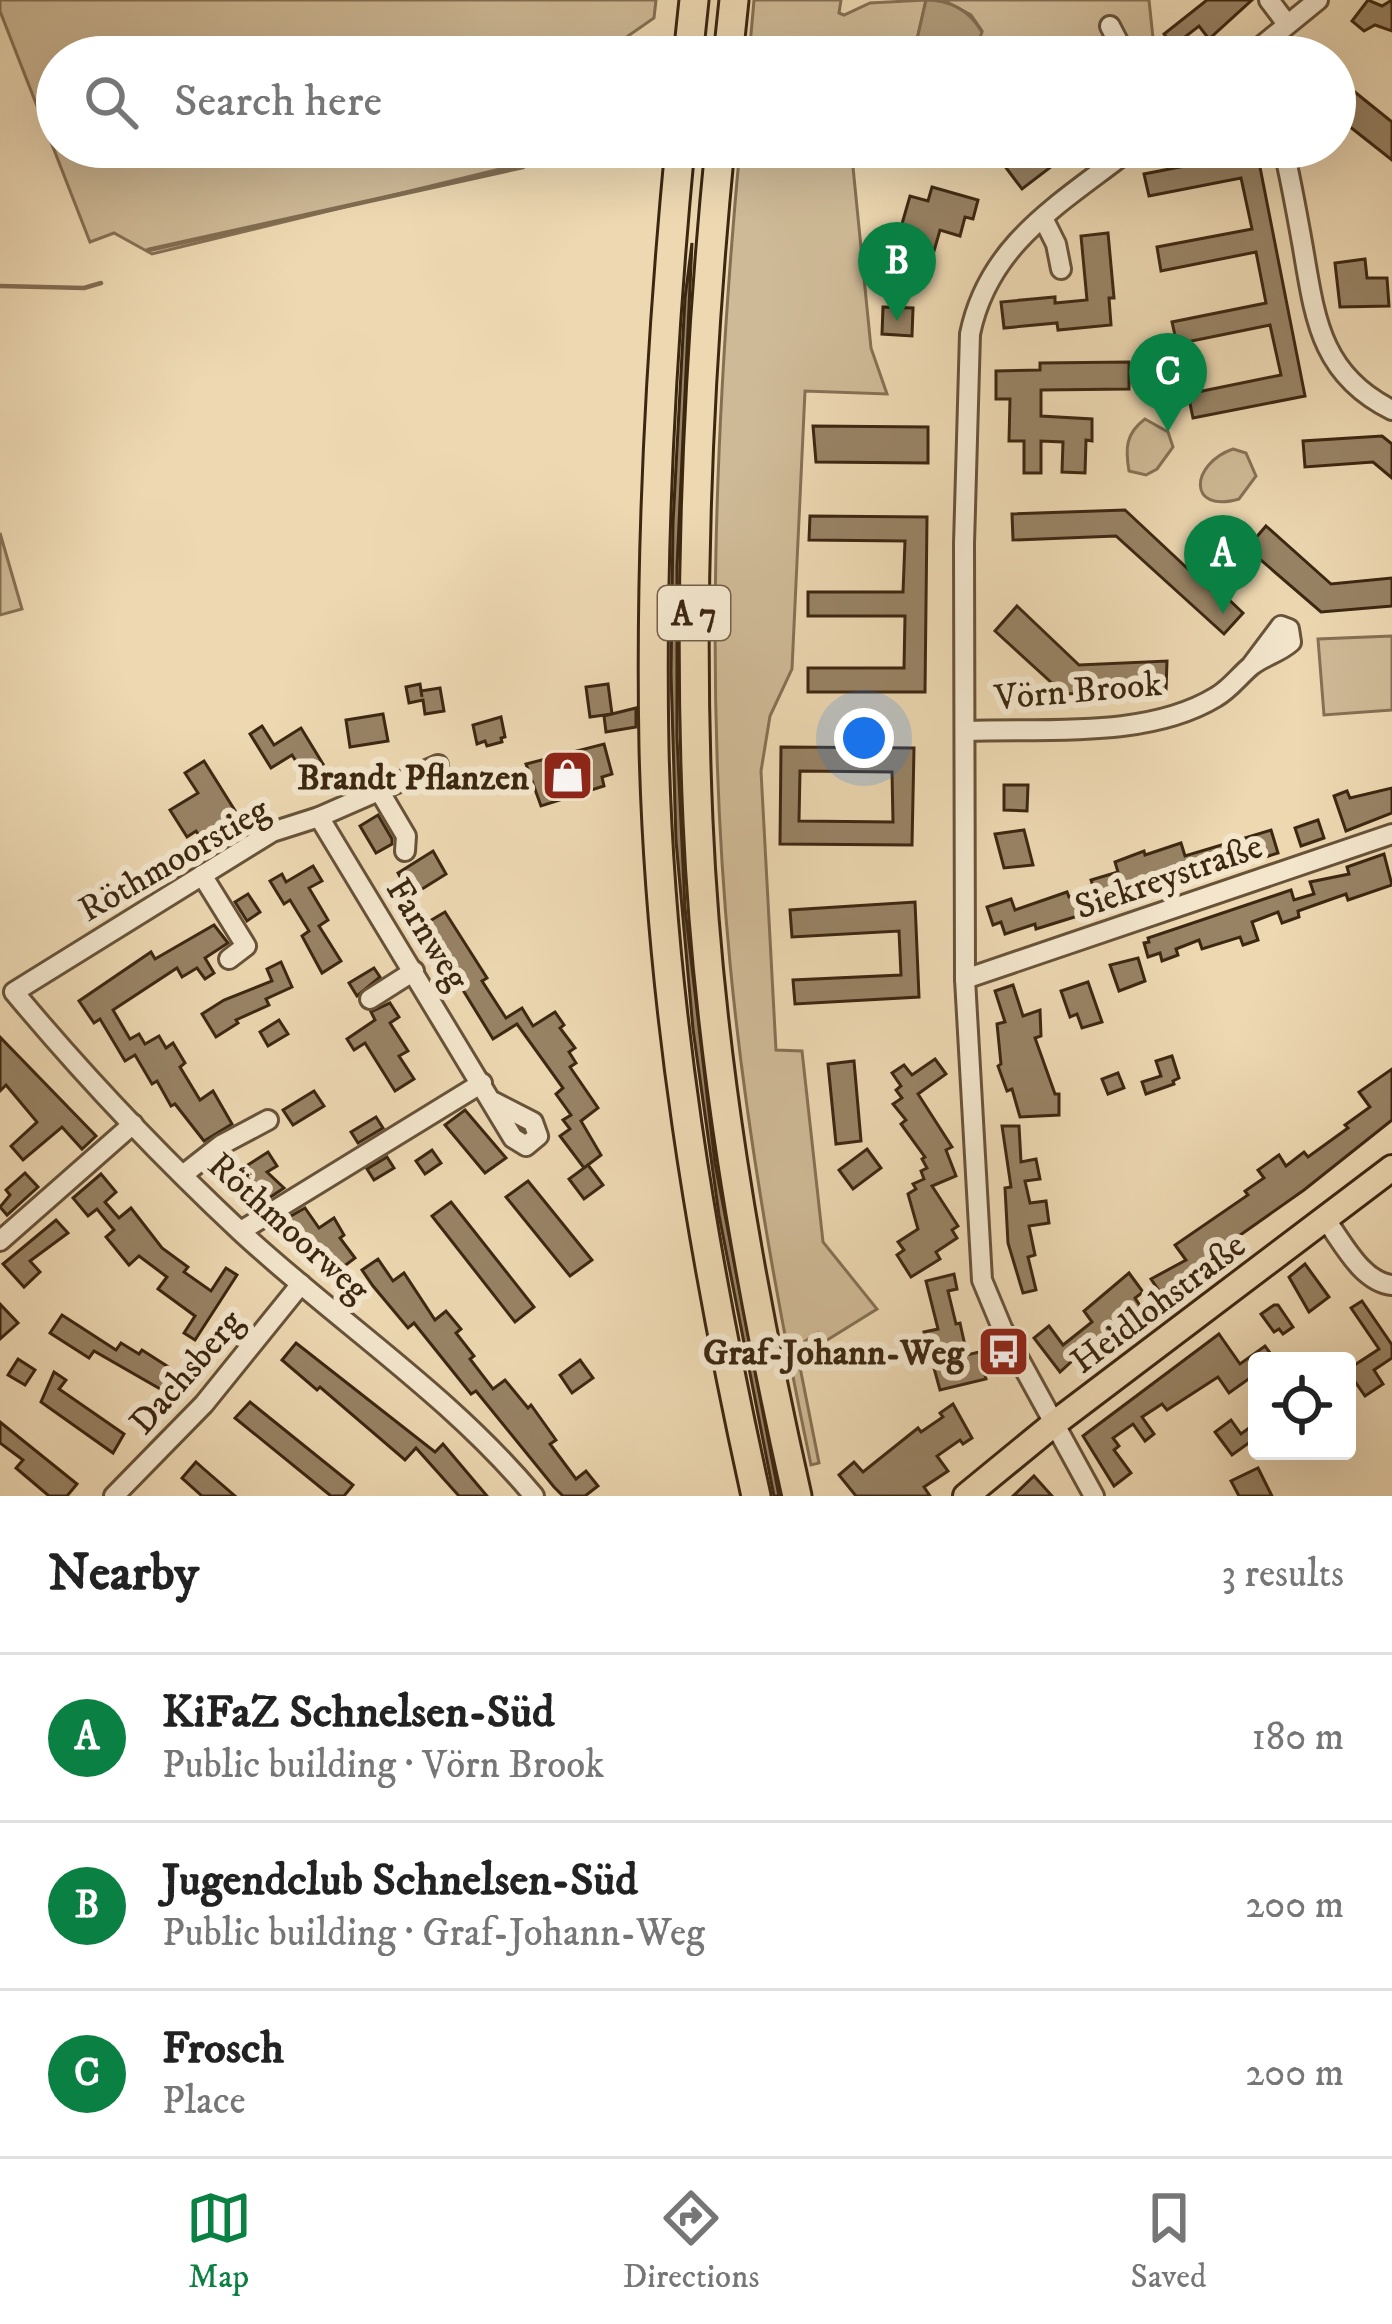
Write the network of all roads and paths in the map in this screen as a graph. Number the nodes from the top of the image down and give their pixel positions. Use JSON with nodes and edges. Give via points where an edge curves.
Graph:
{"nodes":[{"id":1,"x":694,"y":0,"type":"edge"},
{"id":2,"x":734,"y":0,"type":"edge"},
{"id":3,"x":1269,"y":0,"type":"edge"},
{"id":4,"x":1318,"y":0,"type":"edge"},
{"id":5,"x":1287,"y":24,"type":"junction"},
{"id":6,"x":1111,"y":26,"type":"dead end"},
{"id":7,"x":690,"y":36,"type":"edge"},
{"id":8,"x":730,"y":36,"type":"edge"},
{"id":9,"x":1116,"y":36,"type":"edge"},
{"id":10,"x":1273,"y":36,"type":"edge"},
{"id":11,"x":678,"y":168,"type":"edge"},
{"id":12,"x":718,"y":168,"type":"edge"},
{"id":13,"x":1106,"y":168,"type":"edge"},
{"id":14,"x":1287,"y":168,"type":"edge"},
{"id":15,"x":1043,"y":218,"type":"junction"},
{"id":16,"x":1060,"y":269,"type":"dead end"},
{"id":17,"x":1392,"y":410,"type":"edge"},
{"id":18,"x":1252,"y":666,"type":"dead end"},
{"id":19,"x":966,"y":731,"type":"junction"},
{"id":20,"x":438,"y":766,"type":"dead end"},
{"id":21,"x":380,"y":792,"type":"junction"},
{"id":22,"x":319,"y":817,"type":"junction"},
{"id":23,"x":1392,"y":834,"type":"edge"},
{"id":24,"x":405,"y":851,"type":"dead end"},
{"id":25,"x":202,"y":875,"type":"junction"},
{"id":26,"x":230,"y":959,"type":"dead end"},
{"id":27,"x":413,"y":971,"type":"junction"},
{"id":28,"x":965,"y":979,"type":"junction"},
{"id":29,"x":14,"y":992,"type":"joint"},
{"id":30,"x":370,"y":999,"type":"dead end"},
{"id":31,"x":268,"y":1120,"type":"dead end"},
{"id":32,"x":133,"y":1124,"type":"junction"},
{"id":33,"x":1392,"y":1168,"type":"edge"},
{"id":34,"x":184,"y":1174,"type":"junction"},
{"id":35,"x":1326,"y":1220,"type":"junction"},
{"id":36,"x":241,"y":1231,"type":"junction"},
{"id":37,"x":0,"y":1241,"type":"edge"},
{"id":38,"x":301,"y":1283,"type":"junction"},
{"id":39,"x":1392,"y":1285,"type":"edge"},
{"id":40,"x":1055,"y":1424,"type":"junction"},
{"id":41,"x":114,"y":1496,"type":"edge"},
{"id":42,"x":534,"y":1496,"type":"edge"},
{"id":43,"x":756,"y":1496,"type":"edge"},
{"id":44,"x":797,"y":1496,"type":"edge"},
{"id":45,"x":966,"y":1496,"type":"edge"},
{"id":46,"x":1094,"y":1496,"type":"edge"}],
"edges":[{"from":1,"to":7,"type":"highway"},
{"from":2,"to":8,"type":"highway"},
{"from":3,"to":5,"type":"street"},
{"from":4,"to":5,"type":"street"},
{"from":5,"to":10,"type":"street"},
{"from":6,"to":9,"type":"street"},
{"from":11,"to":43,"type":"highway","number":"A 7","via":[[657,434],[658,822],[692,1153]]},
{"from":12,"to":44,"type":"highway","number":"A 7","via":[[696,450],[698,823],[730,1144]]},
{"from":13,"to":15,"type":"street"},
{"from":14,"to":17,"type":"street","via":[[1316,324],[1348,380]]},
{"from":15,"to":16,"type":"street"},
{"from":15,"to":19,"type":"street","via":[[988,280],[970,334]]},
{"from":18,"to":19,"type":"street","name":"Vörn Brook","via":[[1213,699],[1145,724]]},
{"from":19,"to":28,"type":"street"},
{"from":20,"to":21,"type":"street","name":"Röthmoorstieg"},
{"from":21,"to":22,"type":"street","name":"Röthmoorstieg"},
{"from":21,"to":24,"type":"street","via":[[406,836]]},
{"from":22,"to":25,"type":"street","name":"Röthmoorstieg","via":[[272,832]]},
{"from":22,"to":27,"type":"street","name":"Farnweg"},
{"from":23,"to":28,"type":"street","name":"Siekreystraße"},
{"from":25,"to":26,"type":"street","via":[[246,946]]},
{"from":25,"to":29,"type":"street","name":"Röthmoorstieg"},
{"from":27,"to":30,"type":"street"},
{"from":27,"to":36,"type":"street","name":"Farnweg","via":[[487,1092]]},
{"from":28,"to":40,"type":"street","via":[[982,1280]]},
{"from":29,"to":32,"type":"street","name":"Röthmoorweg"},
{"from":31,"to":34,"type":"street"},
{"from":32,"to":34,"type":"street","name":"Röthmoorweg"},
{"from":32,"to":37,"type":"street"},
{"from":33,"to":35,"type":"main road","name":"Heidlohstraße"},
{"from":34,"to":36,"type":"street","name":"Röthmoorweg"},
{"from":35,"to":39,"type":"street","via":[[1366,1273]]},
{"from":35,"to":40,"type":"main road","name":"Heidlohstraße"},
{"from":36,"to":38,"type":"street","name":"Röthmoorweg"},
{"from":38,"to":41,"type":"street","name":"Dachsberg","via":[[204,1404]]},
{"from":38,"to":42,"type":"street","name":"Röthmoorweg","via":[[482,1437]]},
{"from":40,"to":45,"type":"main road","name":"Heidlohstraße"},
{"from":40,"to":46,"type":"street"}]}
